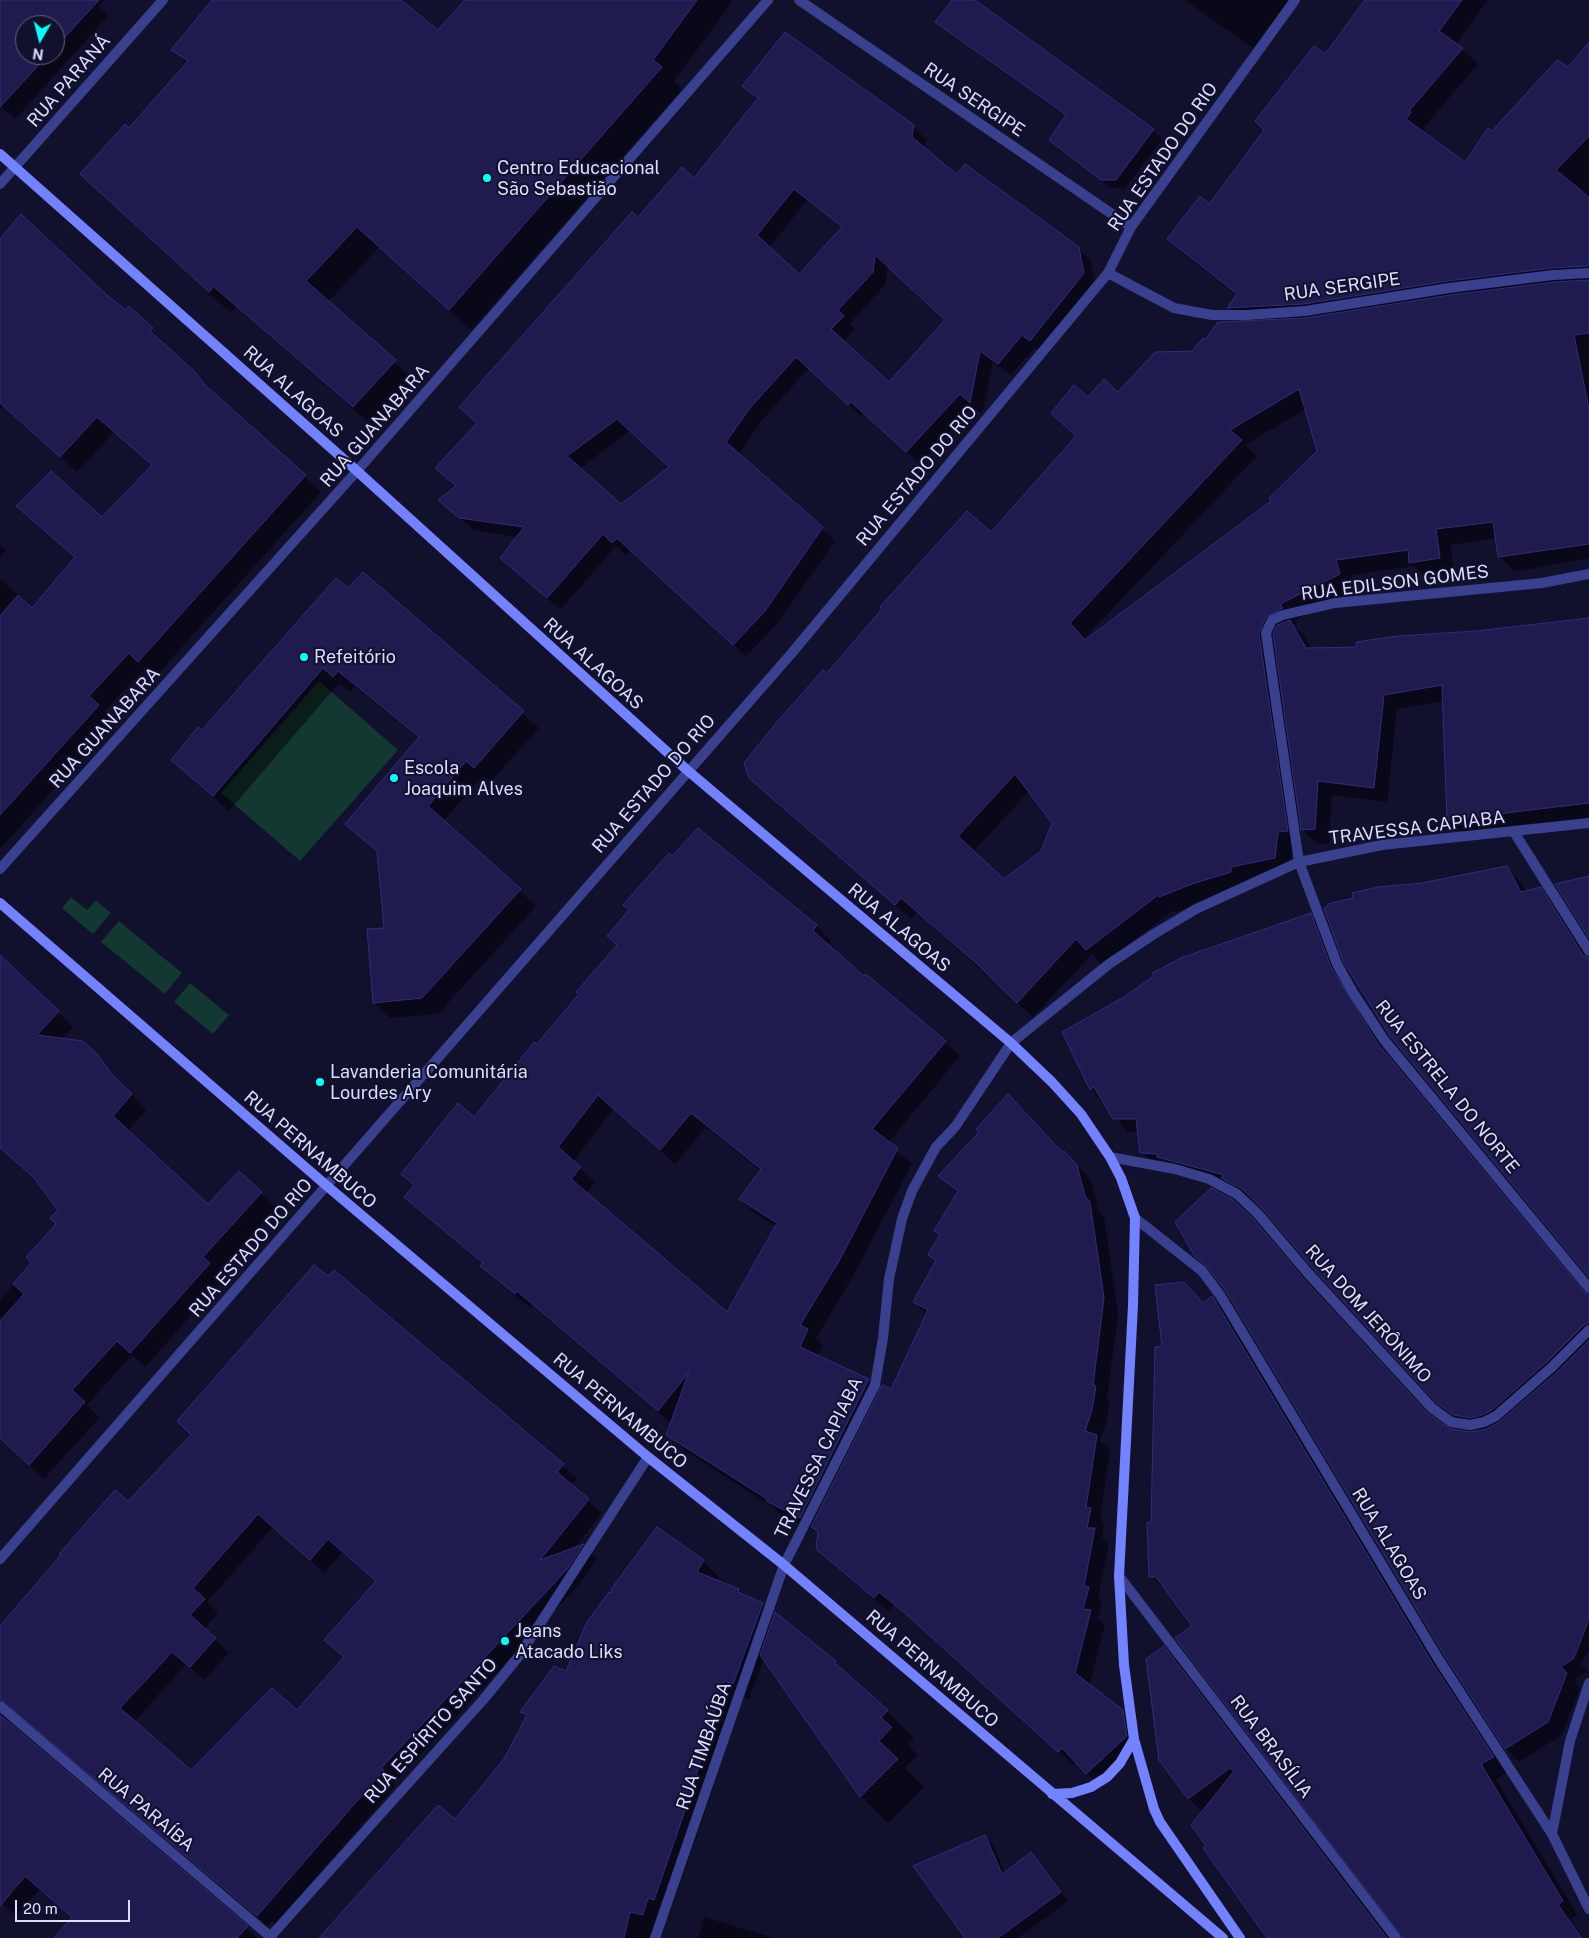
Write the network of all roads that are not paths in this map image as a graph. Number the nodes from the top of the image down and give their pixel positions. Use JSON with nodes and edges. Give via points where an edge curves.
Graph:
{"nodes":[{"id":1,"x":163,"y":0,"type":"edge"},
{"id":2,"x":768,"y":0,"type":"edge"},
{"id":3,"x":799,"y":0,"type":"edge"},
{"id":4,"x":1295,"y":0,"type":"edge"},
{"id":5,"x":0,"y":154,"type":"edge"},
{"id":6,"x":15,"y":167,"type":"junction"},
{"id":7,"x":0,"y":184,"type":"edge"},
{"id":8,"x":1131,"y":227,"type":"junction"},
{"id":9,"x":1108,"y":272,"type":"junction"},
{"id":10,"x":1589,"y":273,"type":"edge"},
{"id":11,"x":357,"y":471,"type":"junction"},
{"id":12,"x":1589,"y":574,"type":"edge"},
{"id":13,"x":687,"y":770,"type":"junction"},
{"id":14,"x":1589,"y":823,"type":"edge"},
{"id":15,"x":1514,"y":832,"type":"junction"},
{"id":16,"x":1299,"y":862,"type":"junction"},
{"id":17,"x":0,"y":869,"type":"edge"},
{"id":18,"x":0,"y":903,"type":"edge"},
{"id":19,"x":1589,"y":951,"type":"edge"},
{"id":20,"x":1011,"y":1043,"type":"junction"},
{"id":21,"x":1110,"y":1157,"type":"junction"},
{"id":22,"x":327,"y":1186,"type":"junction"},
{"id":23,"x":1135,"y":1218,"type":"junction"},
{"id":24,"x":1589,"y":1288,"type":"edge"},
{"id":25,"x":1589,"y":1330,"type":"edge"},
{"id":26,"x":648,"y":1457,"type":"junction"},
{"id":27,"x":0,"y":1559,"type":"edge"},
{"id":28,"x":784,"y":1565,"type":"junction"},
{"id":29,"x":1119,"y":1576,"type":"junction"},
{"id":30,"x":1589,"y":1683,"type":"edge"},
{"id":31,"x":0,"y":1706,"type":"edge"},
{"id":32,"x":1134,"y":1739,"type":"junction"},
{"id":33,"x":1052,"y":1794,"type":"junction"},
{"id":34,"x":1552,"y":1834,"type":"junction"},
{"id":35,"x":1589,"y":1909,"type":"edge"},
{"id":36,"x":270,"y":1938,"type":"edge"},
{"id":37,"x":655,"y":1938,"type":"edge"},
{"id":38,"x":1223,"y":1938,"type":"edge"},
{"id":39,"x":1240,"y":1938,"type":"edge"},
{"id":40,"x":1396,"y":1938,"type":"edge"}],
"edges":[{"from":1,"to":6,"type":"street","name":"RUA PARANÁ"},
{"from":2,"to":11,"type":"street","name":"RUA GUANABARA"},
{"from":3,"to":8,"type":"street","name":"RUA SERGIPE"},
{"from":4,"to":8,"type":"street","name":"RUA ESTADO DO RIO"},
{"from":5,"to":6,"type":"street","name":"RUA ALAGOAS"},
{"from":6,"to":7,"type":"street","name":"RUA PARANÁ"},
{"from":6,"to":11,"type":"street","name":"RUA ALAGOAS"},
{"from":8,"to":9,"type":"street","name":"RUA ESTADO DO RIO"},
{"from":9,"to":10,"type":"street","name":"RUA SERGIPE","via":[[1174,308],[1212,315],[1305,310],[1552,274]]},
{"from":9,"to":13,"type":"street","name":"RUA ESTADO DO RIO","via":[[791,654]]},
{"from":11,"to":13,"type":"street","name":"RUA ALAGOAS"},
{"from":11,"to":17,"type":"street","name":"RUA GUANABARA"},
{"from":12,"to":16,"type":"street","name":"RUA EDILSON GOMES","via":[[1542,583],[1335,603],[1298,610],[1272,620],[1266,633]]},
{"from":13,"to":20,"type":"street","name":"RUA ALAGOAS"},
{"from":13,"to":22,"type":"street","name":"RUA ESTADO DO RIO"},
{"from":14,"to":15,"type":"street","name":"TRAVESSA CAPIABA"},
{"from":15,"to":16,"type":"street","name":"TRAVESSA CAPIABA","via":[[1382,845]]},
{"from":15,"to":19,"type":"street"},
{"from":16,"to":20,"type":"street","name":"TRAVESSA CAPIABA","via":[[1196,909],[1154,934],[1109,964]]},
{"from":16,"to":24,"type":"street","name":"RUA ESTRELA DO NORTE","via":[[1337,964],[1384,1040]]},
{"from":18,"to":22,"type":"street","name":"RUA PERNAMBUCO"},
{"from":20,"to":21,"type":"street","name":"RUA ALAGOAS","via":[[1081,1114]]},
{"from":20,"to":28,"type":"street","name":"TRAVESSA CAPIABA","via":[[955,1127],[936,1148],[912,1191],[902,1219],[889,1279],[875,1385]]},
{"from":21,"to":23,"type":"street","name":"RUA ALAGOAS"},
{"from":21,"to":25,"type":"street","name":"RUA DOM JERÔNIMO","via":[[1209,1179],[1237,1194],[1432,1408],[1451,1422],[1470,1425],[1496,1416]]},
{"from":22,"to":26,"type":"street","name":"RUA PERNAMBUCO"},
{"from":22,"to":27,"type":"street","name":"RUA ESTADO DO RIO"},
{"from":23,"to":29,"type":"street","name":"RUA ALAGOAS"},
{"from":23,"to":34,"type":"street","name":"RUA ALAGOAS","via":[[1202,1271],[1220,1295],[1439,1660]]},
{"from":26,"to":28,"type":"street","name":"RUA PERNAMBUCO"},
{"from":26,"to":36,"type":"street","name":"RUA ESPÍRITO SANTO","via":[[519,1656]]},
{"from":28,"to":33,"type":"street","name":"RUA PERNAMBUCO"},
{"from":28,"to":37,"type":"street","name":"RUA TIMBAÚBA"},
{"from":29,"to":32,"type":"street","name":"RUA ALAGOAS","via":[[1124,1665]]},
{"from":29,"to":40,"type":"street","name":"RUA BRASÍLIA"},
{"from":30,"to":34,"type":"street","via":[[1570,1742]]},
{"from":31,"to":36,"type":"street","name":"RUA PARAÍBA"},
{"from":32,"to":33,"type":"street","via":[[1120,1763],[1091,1788]]},
{"from":32,"to":39,"type":"street","name":"RUA ALAGOAS","via":[[1160,1822]]},
{"from":33,"to":38,"type":"street","name":"RUA PERNAMBUCO"},
{"from":34,"to":35,"type":"street","name":"RUA ALAGOAS"}]}
